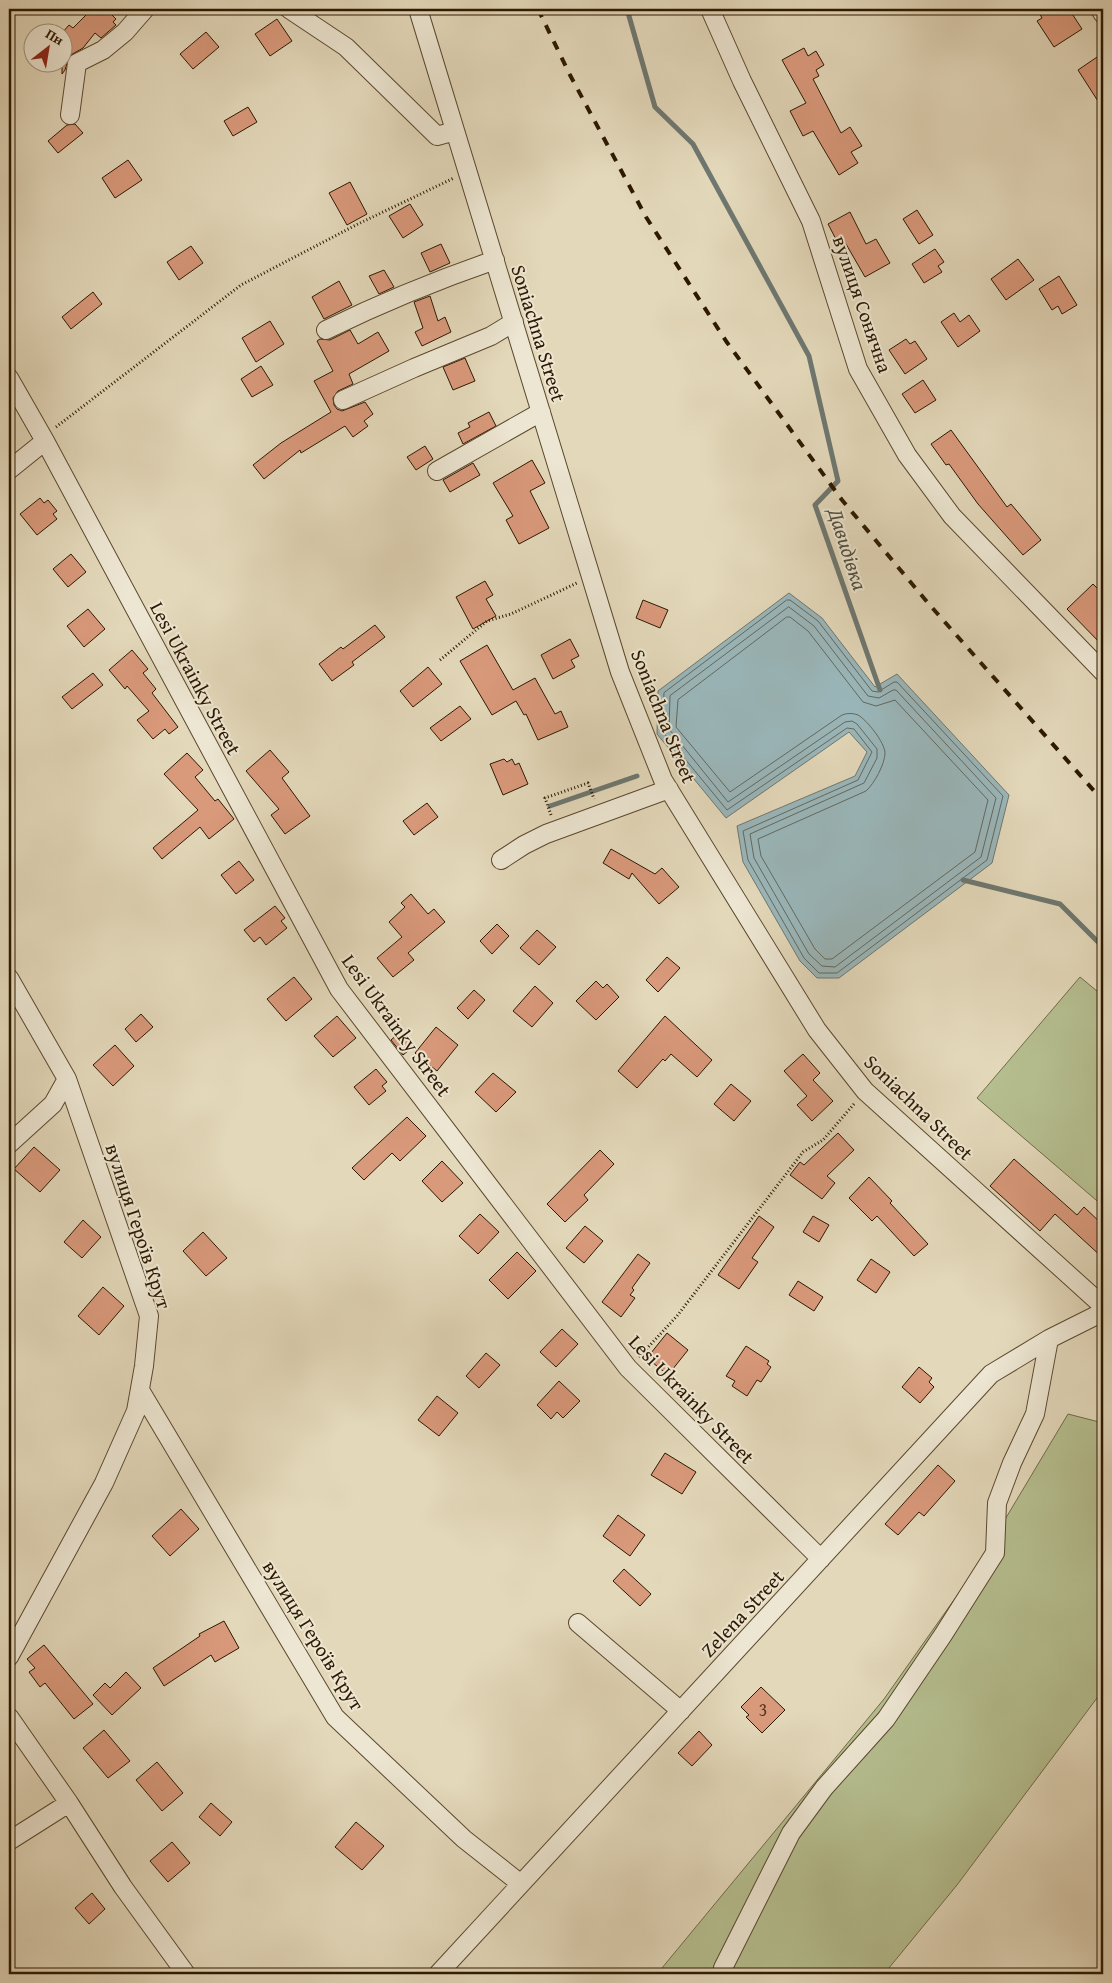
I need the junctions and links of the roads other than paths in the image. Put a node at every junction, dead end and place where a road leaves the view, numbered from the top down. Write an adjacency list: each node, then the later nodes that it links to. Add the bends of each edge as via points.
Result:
1 (145, 9): 7 (street, via 103,50 77,63)
2 (289, 9): 8 (street, via 346,47 436,136)
3 (418, 9): 8 (street, Soniachna Street)
4 (710, 9): 18 (street, вулиця Сонячна, via 811,221 858,368 907,455 952,516)
5 (1100, 9): 6 (street)
6 (1103, 14)
7 (70, 115)
8 (456, 130): 9 (street, Soniachna Street)
9 (495, 260): 10 (street, Soniachna Street); 11 (street, via 442,278)
10 (514, 322): 13 (street, via 491,336); 14 (street, Soniachna Street)
11 (326, 330)
12 (9, 378): 15 (street, Lesi Ukrainky Street)
13 (343, 400)
14 (541, 412): 17 (street); 19 (street, Soniachna Street, via 620,672)
15 (49, 434): 16 (street); 28 (street, Lesi Ukrainky Street, via 339,989 628,1368)
16 (9, 470)
17 (437, 471)
18 (1103, 672)
19 (669, 789): 20 (street, via 546,834); 24 (street, Soniachna Street, via 816,1030 865,1091)
20 (501, 860)
21 (9, 978): 22 (street, вулиця Героїв Крут)
22 (67, 1079): 23 (street, via 53,1104); 27 (street, вулиця Героїв Крут, via 149,1316)
23 (9, 1144)
24 (1103, 1306)
25 (1103, 1312): 26 (street, Zelena Street)
26 (1049, 1339): 28 (street, Zelena Street, via 991,1374); 36 (street, via 1034,1414 997,1503 995,1553 886,1719 824,1788 791,1833)
27 (140, 1390): 30 (street, вулиця Героїв Крут, via 136,1411 104,1483); 35 (street, вулиця Героїв Крут, via 335,1717 464,1839)
28 (822, 1559): 31 (street, Zelena Street)
29 (578, 1623): 31 (street)
30 (9, 1657)
31 (681, 1711): 35 (street, Zelena Street)
32 (9, 1717): 33 (street)
33 (69, 1803): 34 (street); 37 (street, via 123,1888)
34 (9, 1840)
35 (521, 1884): 38 (street, Zelena Street)
36 (723, 1968)
37 (186, 1974)
38 (438, 1974)

